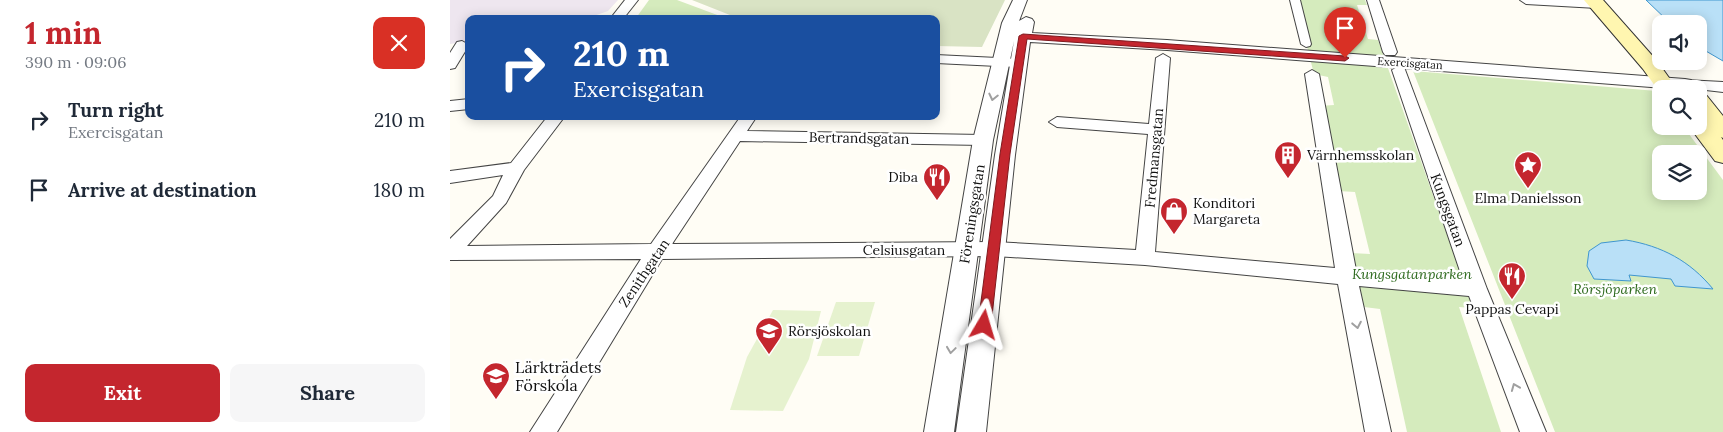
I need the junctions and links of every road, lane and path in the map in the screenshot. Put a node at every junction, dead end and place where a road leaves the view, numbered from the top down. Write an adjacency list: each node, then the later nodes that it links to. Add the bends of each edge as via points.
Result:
1 (632, 0): 8 (street)
2 (1020, 0): 9 (street, Föreningsgatan, via 1010,23)
3 (1036, 0): 9 (street, Föreningsgatan, via 1026,23)
4 (1295, 0): 10 (street)
5 (1373, 0): 13 (street)
6 (1526, 0): 7 (street)
7 (1600, 1): 12 (main road); 21 (main road, via 1650,65)
8 (619, 15)
9 (1015, 36): 16 (street, Föreningsgatan); 20 (street, Exercisgatan)
10 (1306, 44)
11 (460, 46): 17 (street)
12 (1652, 50)
13 (1390, 52)
14 (1163, 58): 30 (street, Fredmansgatan)
15 (940, 59): 16 (street)
16 (1009, 63): 34 (street, Föreningsgatan, one-way to 34); 38 (street, Föreningsgatan)
17 (450, 65)
18 (1399, 70): 44 (street, Kungsgatan)
19 (1312, 74): 43 (street)
20 (1658, 80)
21 (1672, 80)
22 (1707, 85): 23 (street, Exercisgatan)
23 (1723, 87)
24 (465, 104): 25 (street)
25 (450, 106)
26 (1707, 111): 31 (main road)
27 (554, 120): 36 (street)
28 (746, 120): 33 (street, Zenithgatan)
29 (1057, 122): 30 (street)
30 (1157, 130): 42 (street, Fredmansgatan)
31 (1723, 130)
32 (1707, 135): 35 (main road)
33 (735, 136): 34 (street, Bertrandsgatan); 40 (street, Zenithgatan)
34 (983, 140): 39 (street, Föreningsgatan)
35 (1723, 156)
36 (516, 168): 37 (street); 41 (street, via 500,199)
37 (450, 177)
38 (995, 249): 39 (street, Celsiusgatan); 42 (street, Celsiusgatan); 47 (street, Föreningsgatan)
39 (966, 250): 40 (street, Celsiusgatan); 46 (street, Föreningsgatan, one-way to 46)
40 (659, 251): 41 (street, Celsiusgatan); 45 (street, Zenithgatan, via 640,276)
41 (450, 252)
42 (1145, 258): 43 (street, Celsiusgatan)
43 (1347, 277): 44 (street, Celsiusgatan); 48 (street, one-way to 48)
44 (1477, 288): 49 (street, Kungsgatan, one-way to 44)
45 (543, 432)
46 (939, 432)
47 (971, 432)
48 (1378, 432)
49 (1533, 432)

